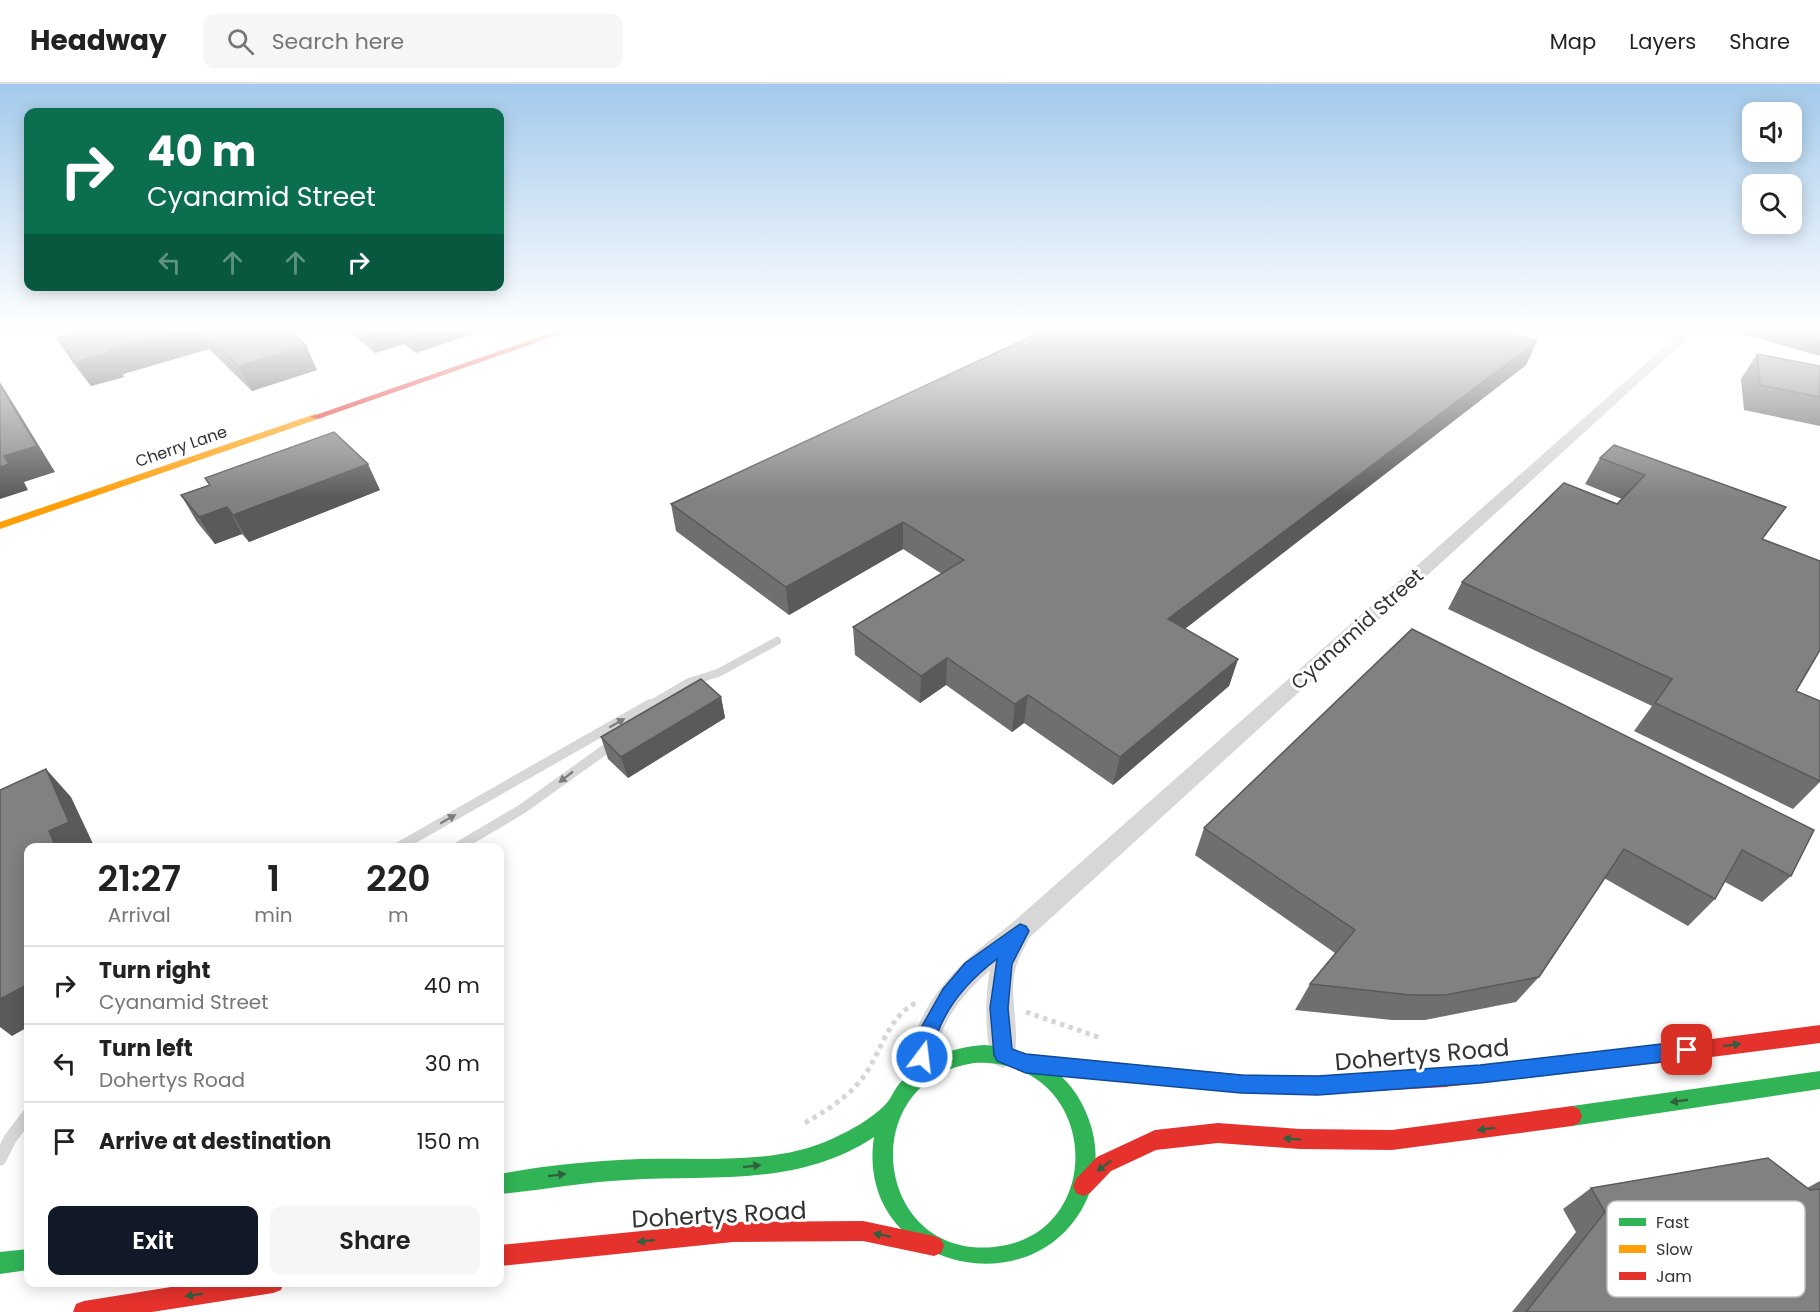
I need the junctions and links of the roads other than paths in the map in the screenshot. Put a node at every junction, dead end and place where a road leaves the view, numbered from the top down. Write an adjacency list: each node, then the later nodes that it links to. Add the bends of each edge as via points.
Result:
1 (411, 384): 3 (main road, Cherry Lane)
2 (1630, 384): 10 (street, Cyanamid Street)
3 (0, 526)
4 (777, 642): 5 (lane)
5 (718, 673): 6 (lane); 8 (lane, one-way to 5, via 689,682)
6 (702, 691)
7 (622, 738): 9 (lane, one-way to 9, via 522,809)
8 (406, 843)
9 (464, 843)
10 (1020, 931): 12 (street, Cyanamid Street, via 1004,964 999,1008); 13 (street, Cyanamid Street, via 971,969 949,994 931,1026)
11 (1820, 1034): 12 (main road, Dohertys Road, one-way to 11, via 1241,1084 1318,1085 1501,1072)
12 (1015, 1059): 13 (main road, via 973,1052 944,1058); 19 (main road, via 1049,1079 1080,1127 1085,1156)
13 (918, 1073): 15 (main road, via 901,1091)
14 (1820, 1080): 19 (main road, one-way to 19, via 1392,1140 1218,1133 1155,1140 1104,1164)
15 (889, 1114): 18 (main road, one-way to 15, via 591,1171 734,1168 812,1158 863,1135); 20 (main road, via 883,1153 895,1202 914,1228)
16 (24, 1120): 17 (lane)
17 (0, 1159)
18 (504, 1183)
19 (1083, 1186): 20 (main road, via 1071,1213 1053,1236 1028,1252 999,1260 969,1258)
20 (940, 1247): 21 (main road, Dohertys Road, one-way to 21, via 863,1231 733,1232)
21 (504, 1256)
22 (24, 1260): 23 (main road)
23 (0, 1263)
24 (242, 1287): 25 (main road, one-way to 25)
25 (84, 1312)

